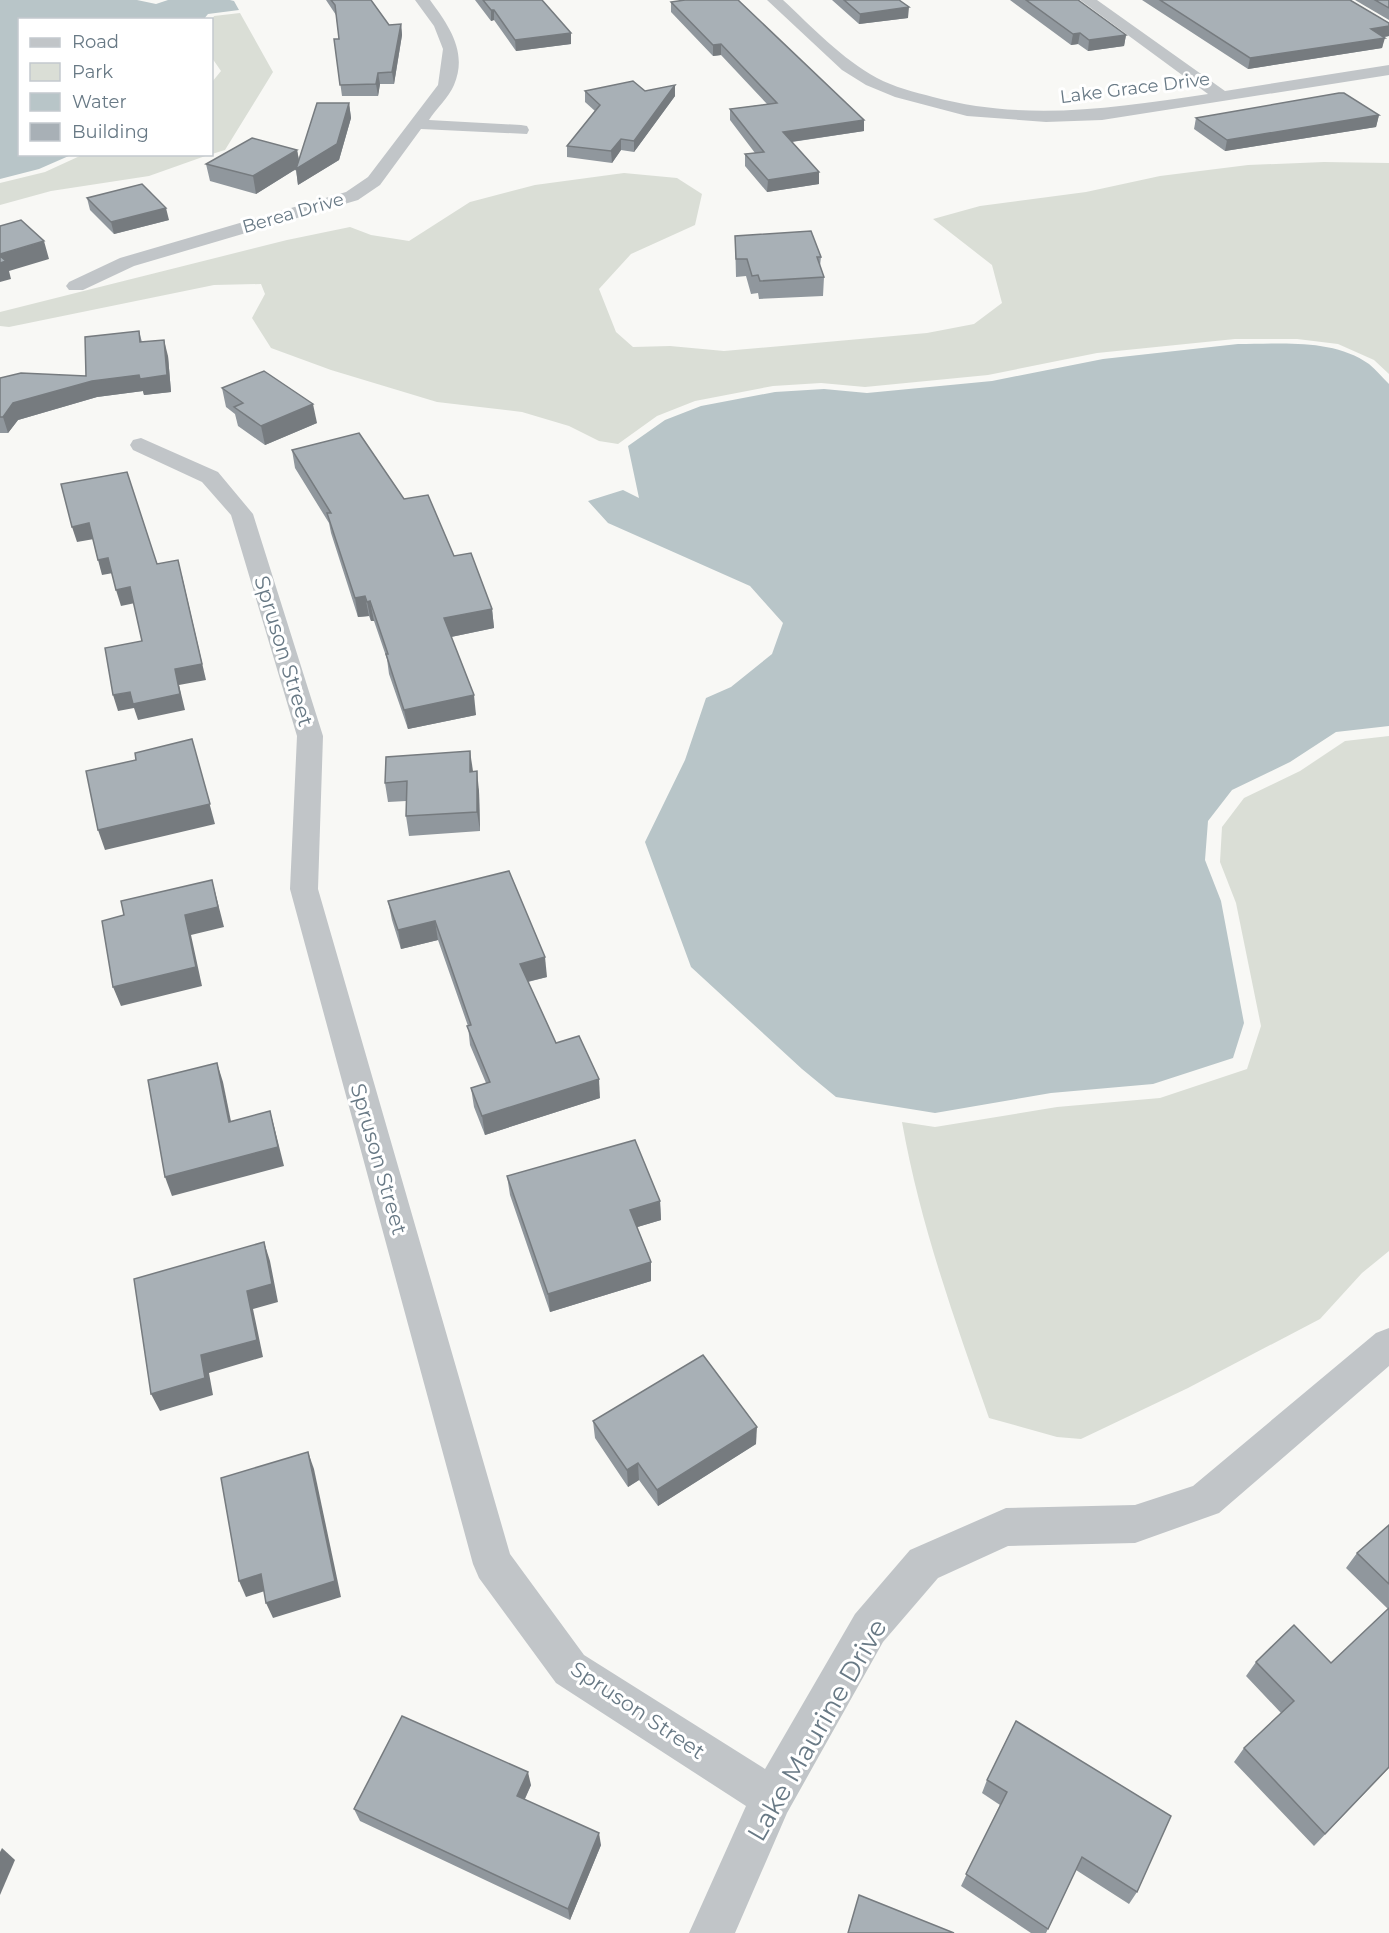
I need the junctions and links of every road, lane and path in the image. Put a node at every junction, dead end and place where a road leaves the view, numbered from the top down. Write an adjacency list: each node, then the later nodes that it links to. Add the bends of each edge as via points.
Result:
1 (422, 0): 6 (street, Berea Drive, via 441,26 451,49 446,85)
2 (774, 0): 5 (street, Lake Grace Drive, via 848,67 872,82 901,94 967,111 1046,117 1102,115)
3 (1087, 0): 5 (street)
4 (1389, 70): 5 (street, Lake Grace Drive)
5 (1223, 97)
6 (418, 124): 7 (street); 8 (street, Berea Drive, via 374,181 352,196 127,262)
7 (521, 130)
8 (76, 286)
9 (141, 445): 11 (street, Spruson Street, via 210,477 242,514 310,736 304,889 493,1564 570,1669)
10 (1389, 1344): 11 (street, Lake Maurine Drive, via 1205,1500 1135,1524 1006,1527 924,1564 869,1628)
11 (772, 1798): 12 (street, Lake Maurine Drive)
12 (712, 1933)

